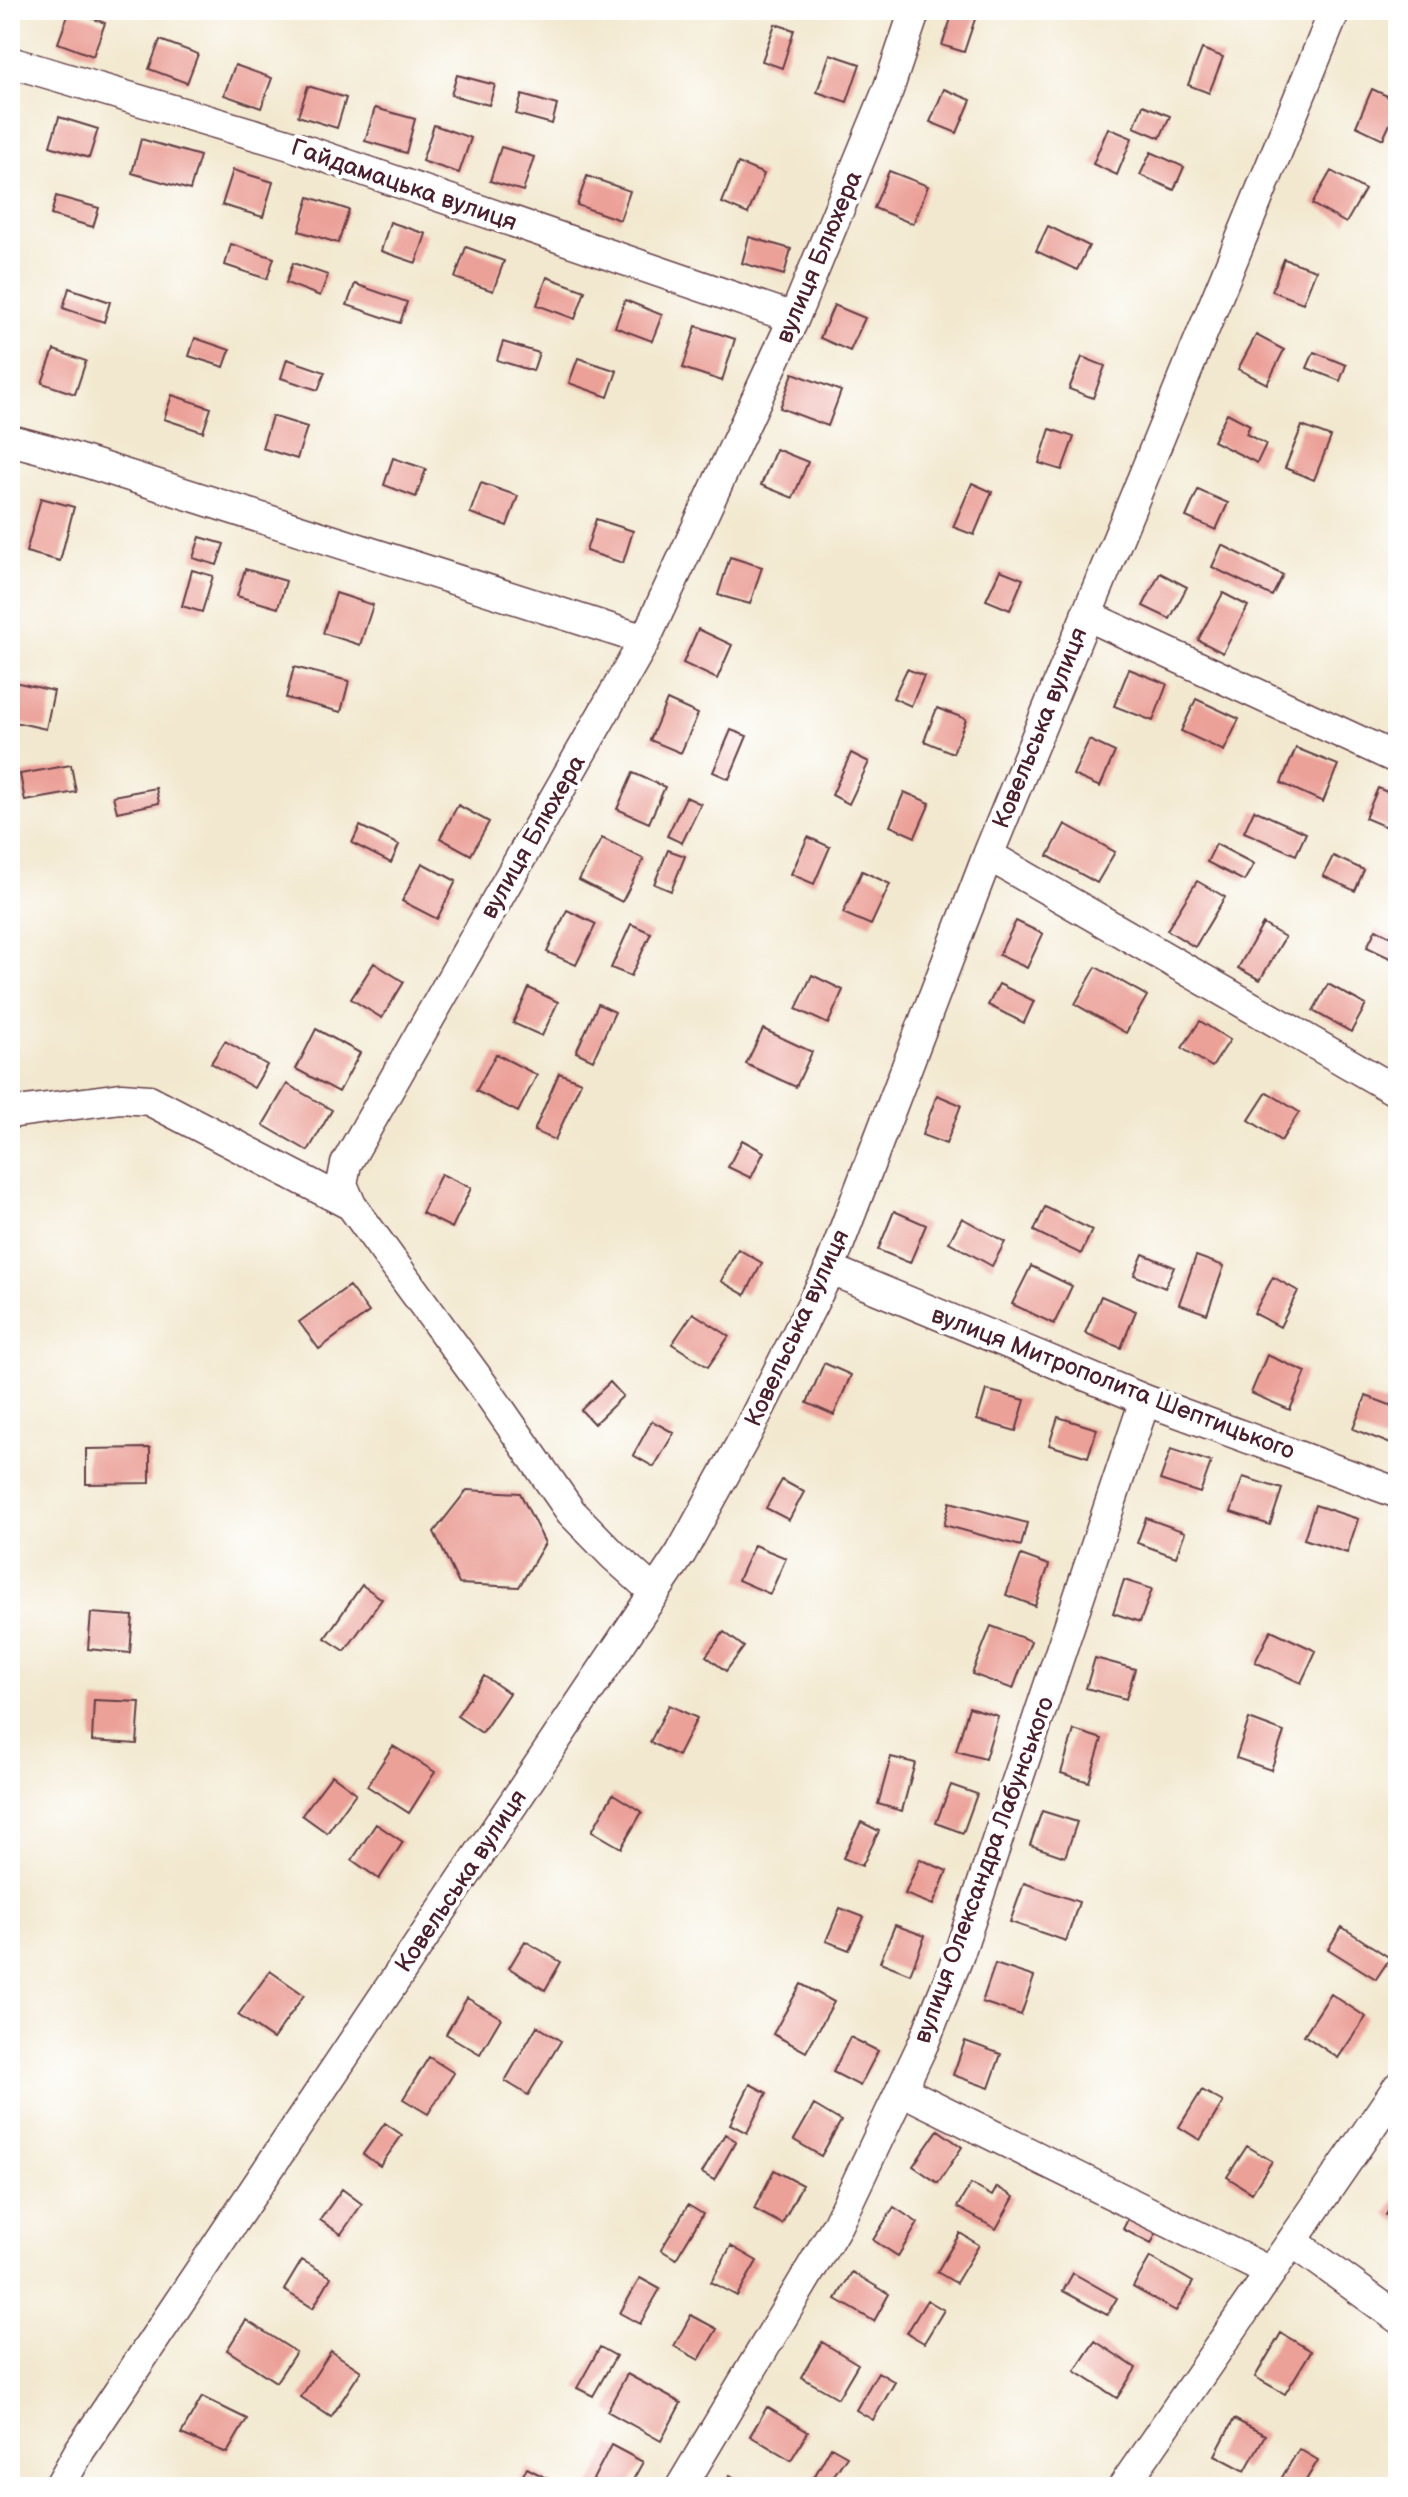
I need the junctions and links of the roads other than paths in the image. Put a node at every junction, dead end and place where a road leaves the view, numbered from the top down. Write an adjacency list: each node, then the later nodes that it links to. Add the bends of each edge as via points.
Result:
1 (915, 10): 4 (street, вулиця Блюхера, via 888,90)
2 (1335, 10): 6 (street, Ковельська вулиця)
3 (10, 62): 4 (street, Гайдамацька вулиця, via 287,144)
4 (794, 318): 7 (street, вулиця Блюхера)
5 (10, 440): 7 (street)
6 (1086, 615): 8 (street); 9 (street, Ковельська вулиця)
7 (645, 640): 12 (street, вулиця Блюхера, via 346,1164 342,1184)
8 (1398, 759)
9 (988, 855): 10 (street); 13 (street, Ковельська вулиця)
10 (1398, 1092)
11 (10, 1113): 12 (street, via 121,1098 149,1100)
12 (351, 1205): 16 (street, вулиця Блюхера, via 571,1512)
13 (829, 1269): 14 (street, вулиця Митрополита Шептицького); 16 (street, Ковельська вулиця, via 746,1435)
14 (1145, 1400): 15 (street, вулиця Митрополита Шептицького); 18 (street, вулиця Олександра Лабунського, via 958,1957)
15 (1398, 1493)
16 (654, 1592): 22 (street, Ковельська вулиця)
17 (1398, 2087): 19 (street)
18 (901, 2090): 20 (street); 23 (street, вулиця Олександра Лабунського, via 837,2225)
19 (1292, 2241): 20 (street); 21 (street)
20 (1270, 2272): 24 (street)
21 (1398, 2318)
22 (59, 2487)
23 (681, 2487)
24 (1123, 2487)

